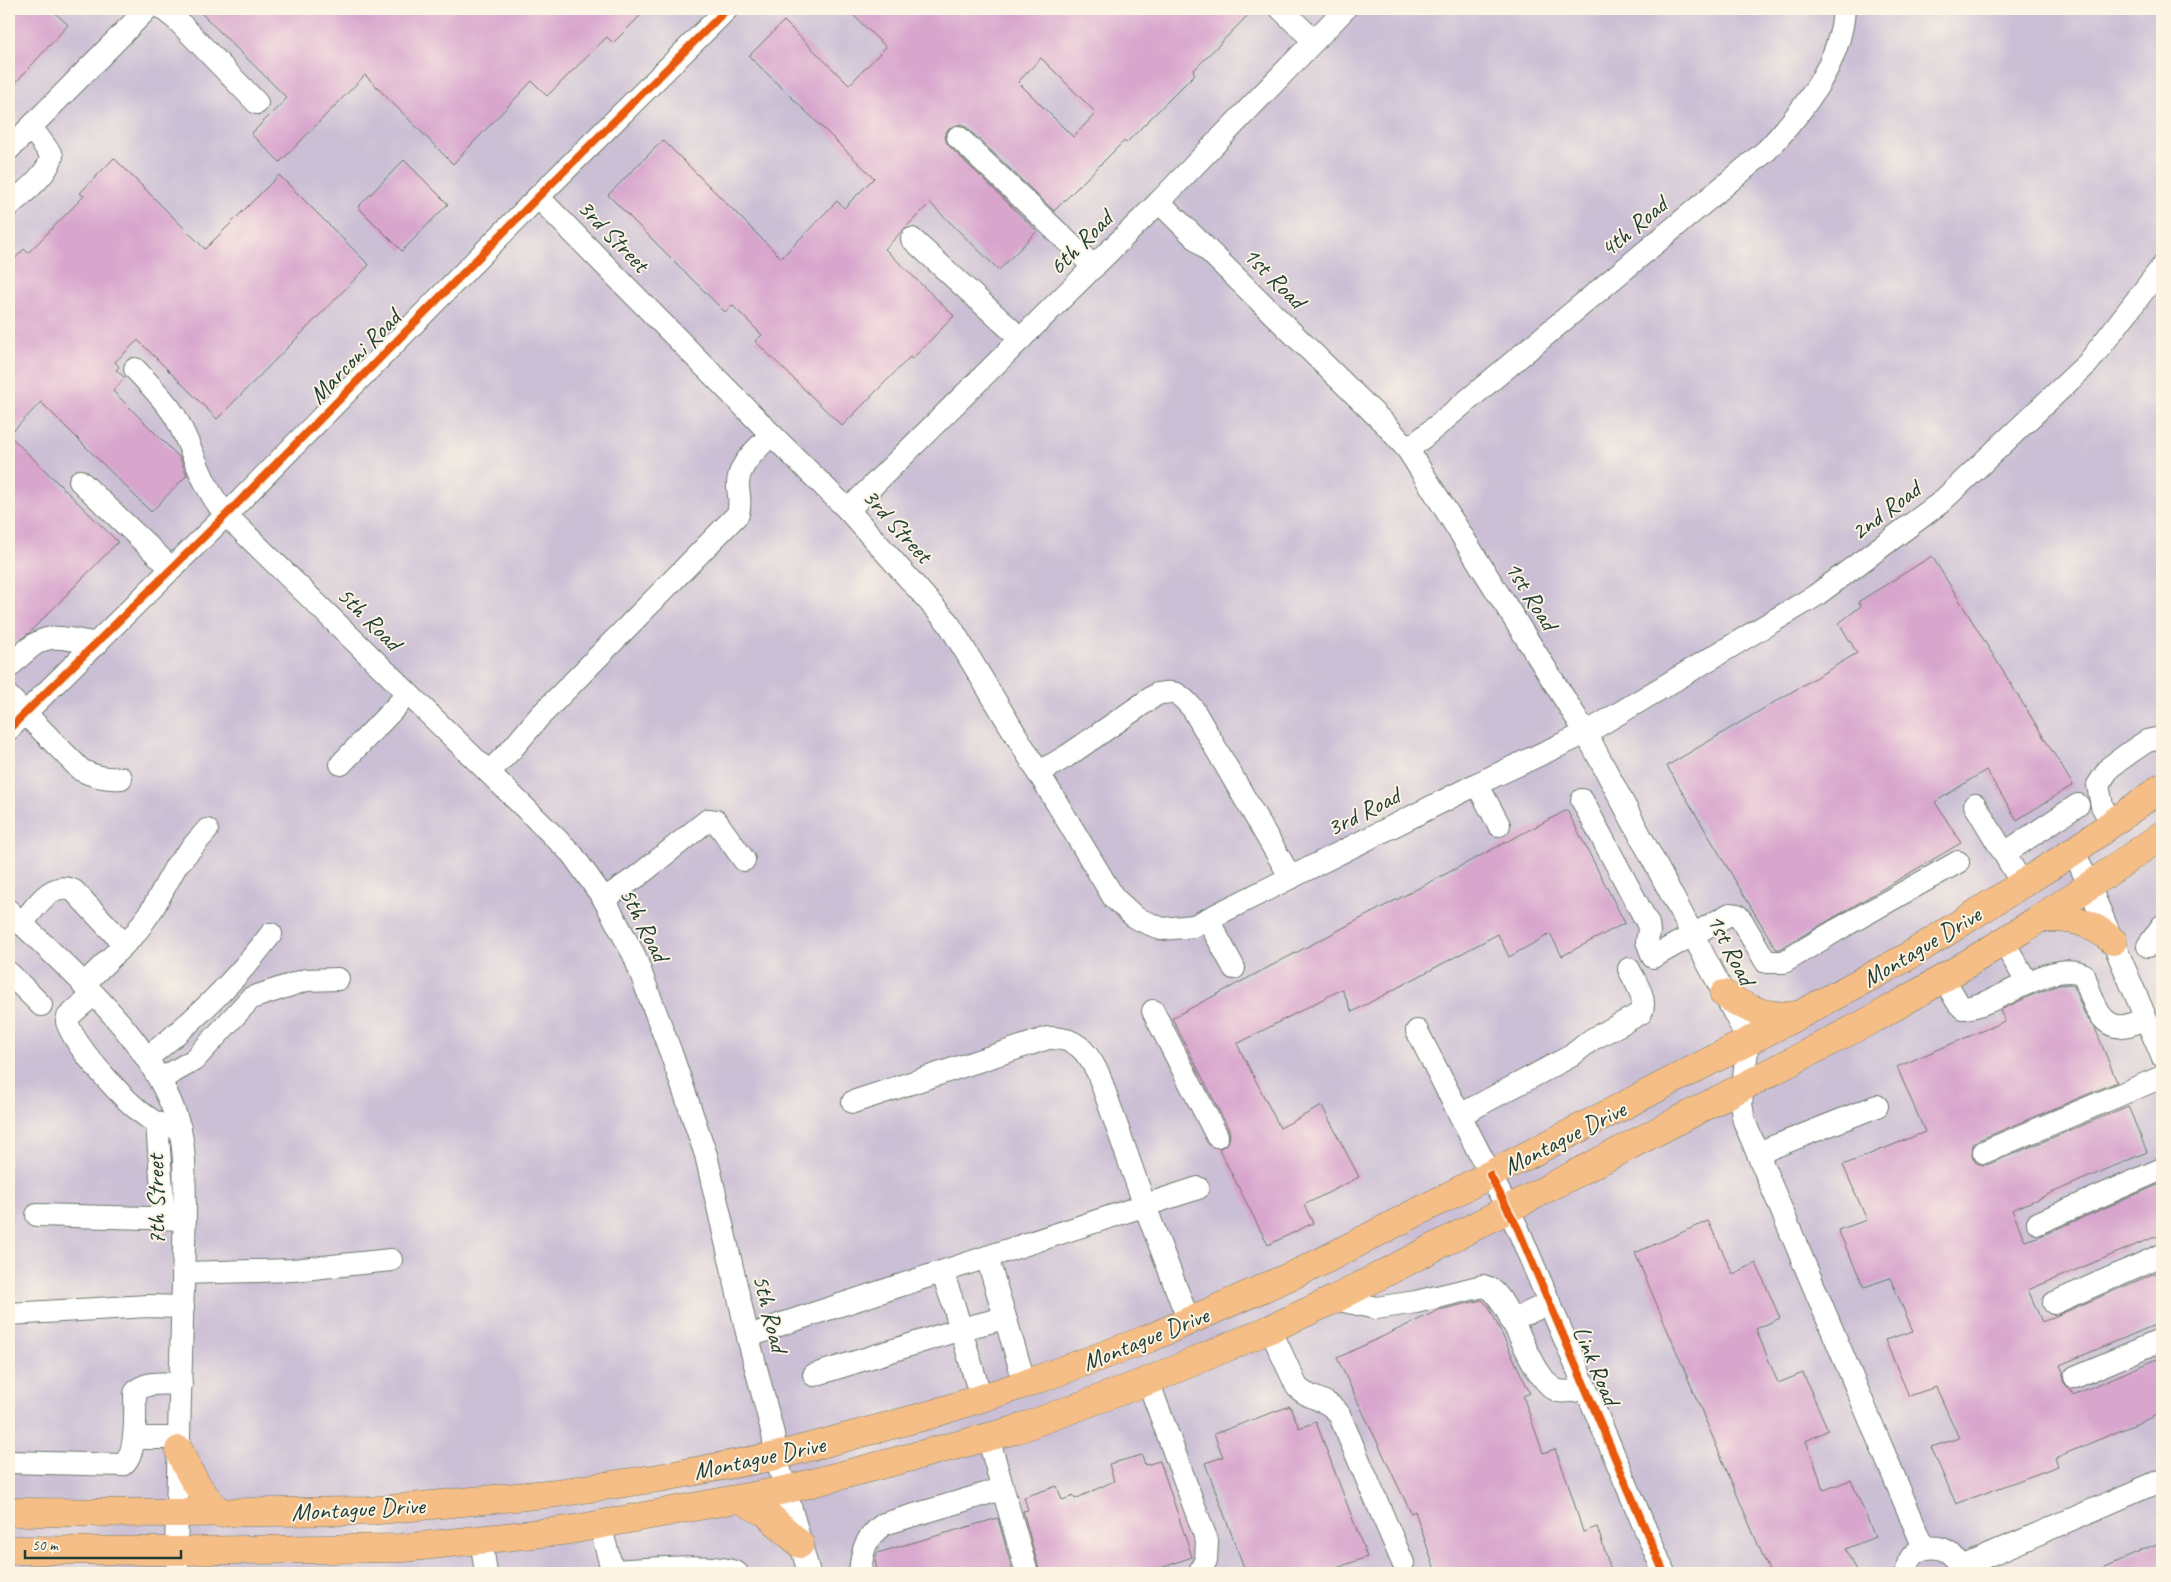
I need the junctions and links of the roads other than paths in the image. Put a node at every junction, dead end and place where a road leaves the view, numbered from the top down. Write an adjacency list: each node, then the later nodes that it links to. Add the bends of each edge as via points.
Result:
1 (147, 9): 9 (street)
2 (163, 9): 8 (street)
3 (727, 9): 12 (street, Marconi Road)
4 (1281, 9): 7 (street)
5 (1345, 9): 7 (street, 6th Road)
6 (1844, 9): 21 (street, 4th Road, via 1836,49 1817,86 1791,124 1766,150)
7 (1314, 41): 13 (street, 6th Road)
8 (257, 103)
9 (31, 127): 11 (street); 14 (street, via 52,156 44,172)
10 (958, 136): 17 (street)
11 (9, 149)
12 (538, 197): 20 (street, 3rd Street); 24 (street, Marconi Road)
13 (1159, 202): 17 (street, 6th Road); 21 (street, 1st Road)
14 (9, 206)
15 (912, 240): 18 (street)
16 (2162, 266): 32 (street, 2nd Road, via 2088,363 1940,503 1815,596)
17 (1094, 267): 18 (street, 6th Road)
18 (1021, 338): 23 (street, 6th Road)
19 (135, 368): 24 (street, 5th Road, via 174,415 205,484)
20 (771, 434): 23 (street, 3rd Street); 35 (street, via 741,469 738,514)
21 (1408, 450): 32 (street, 1st Road)
22 (80, 482): 25 (street)
23 (848, 510): 36 (street, 3rd Street, via 949,624)
24 (226, 515): 25 (street, Marconi Road); 28 (street, 5th Road)
25 (172, 569): 26 (street, Marconi Road)
26 (97, 644): 27 (street, via 50,637 31,645); 30 (street, Marconi Road)
27 (9, 667)
28 (408, 694): 34 (street); 35 (street, 5th Road)
29 (9, 697): 30 (street)
30 (25, 713): 31 (street, Marconi Road); 37 (street, via 81,770 106,779)
31 (9, 729)
32 (1586, 733): 38 (street, 3rd Road); 61 (street, 1st Road)
33 (2162, 741): 43 (street, via 2148,741 2132,751 2110,767 2098,785 2102,806)
34 (342, 764)
35 (489, 772): 54 (street, 5th Road, via 572,854)
36 (1038, 773): 51 (street, via 1157,694 1169,691 1182,696 1193,708); 59 (street, 3rd Street, via 1114,898 1136,918)
37 (121, 778)
38 (1477, 784): 44 (street); 51 (street, 3rd Road)
39 (2162, 787): 43 (main road, Montague Drive)
40 (1582, 800): 61 (street, via 1648,924 1647,941 1653,957)
41 (1975, 805): 48 (street)
42 (2078, 805): 48 (street)
43 (2112, 824): 47 (main road, Montague Drive)
44 (1499, 825)
45 (207, 830): 64 (street, via 176,866 153,908)
46 (2162, 835): 53 (main road, Montague Drive)
47 (2074, 851): 52 (main road, Montague Drive); 53 (street)
48 (2005, 853): 52 (street)
49 (744, 860): 54 (street, via 716,821 708,820)
50 (1958, 862): 61 (street, via 1778,964 1766,962 1738,915 1730,914)
51 (1291, 878): 57 (street, 3rd Road)
52 (2023, 885): 76 (main road, Montague Drive, via 1908,958)
53 (2090, 886): 56 (main road, Montague Drive); 62 (street)
54 (604, 899): 116 (street, 5th Road, via 634,955 706,1155)
55 (15, 917): 64 (street, via 53,889 68,888); 72 (street, 7th Street)
56 (2042, 918): 62 (main road, via 2081,921 2099,929); 63 (main road, Montague Drive)
57 (1208, 920): 59 (street, 3rd Road, via 1194,926); 66 (street)
58 (2162, 926): 65 (street)
59 (1162, 929)
60 (271, 934): 81 (street, via 232,980 176,1035)
61 (1694, 935): 73 (street, 1st Road)
62 (2113, 941): 77 (street)
63 (2004, 943): 70 (main road, Montague Drive); 71 (street)
64 (124, 944): 72 (street)
65 (2148, 946)
66 (1234, 968)
67 (1629, 969): 87 (street, via 1643,999 1641,1013 1599,1035 1571,1056)
68 (9, 973): 74 (street)
69 (338, 979): 83 (street, via 306,980 251,998 194,1060)
70 (1944, 979): 71 (street, via 1963,1008 1980,1006); 84 (main road, Montague Drive)
71 (2027, 982): 77 (street, via 2070,970 2078,971 2084,975 2102,1019 2112,1026 2125,1026)
72 (88, 990): 81 (street, 7th Street); 88 (street, via 68,1017 67,1022 77,1044 126,1100)
73 (1724, 994): 76 (main road, via 1760,1014); 79 (street, 1st Road)
74 (41, 1005)
75 (1153, 1011): 90 (street)
76 (1799, 1015): 79 (main road, Montague Drive)
77 (2146, 1018): 80 (street)
78 (1417, 1031): 87 (street, Link Road)
79 (1748, 1041): 84 (street); 94 (main road, Montague Drive)
80 (2162, 1056)
81 (147, 1058): 83 (street, 7th Street)
82 (2162, 1077): 91 (street)
83 (161, 1079): 89 (street, 7th Street)
84 (1742, 1087): 92 (street, via 1740,1104 1744,1121); 97 (main road, Montague Drive)
85 (853, 1102): 96 (street, via 1048,1038 1061,1038 1088,1054 1098,1073)
86 (1877, 1106): 92 (street)
87 (1460, 1115): 94 (street, Link Road)
88 (158, 1123): 89 (street); 99 (street)
89 (180, 1128): 99 (street, 7th Street, via 183,1151)
90 (1216, 1136)
91 (1984, 1152)
92 (1758, 1154): 140 (street)
93 (2162, 1169): 100 (street)
94 (1490, 1174): 97 (street, Link Road); 113 (main road, Montague Drive, via 1311,1267)
95 (1198, 1188): 96 (street)
96 (1145, 1206): 102 (street); 113 (street)
97 (1509, 1208): 106 (main road, Montague Drive); 107 (street, Link Road)
98 (38, 1215): 99 (street)
99 (174, 1218): 104 (street, 7th Street)
100 (2038, 1223)
101 (2162, 1255): 108 (street)
102 (987, 1257): 105 (street); 111 (street)
103 (390, 1260): 104 (street, via 294,1270)
104 (184, 1272): 109 (street, 7th Street)
105 (942, 1272): 114 (street); 116 (street)
106 (1335, 1299): 112 (street, via 1376,1308 1483,1286 1499,1298); 115 (main road, Montague Drive)
107 (1550, 1303): 112 (street); 123 (street, Link Road)
108 (2054, 1303)
109 (183, 1307): 110 (street); 121 (street, 7th Street)
110 (9, 1314)
111 (1005, 1318): 114 (street); 122 (street)
112 (1511, 1321): 123 (street, via 1552,1389 1560,1392)
113 (1189, 1322): 122 (main road, Montague Drive)
114 (961, 1329): 118 (street); 124 (street)
115 (1270, 1330): 120 (main road, Montague Drive); 143 (street, via 1297,1388 1327,1402 1339,1414)
116 (748, 1337): 128 (street, 5th Road)
117 (2162, 1340): 119 (street)
118 (814, 1375)
119 (2075, 1378)
120 (1148, 1381): 125 (main road, Montague Drive); 151 (street, via 1207,1541 1206,1560)
121 (181, 1384): 126 (street, via 150,1384 138,1389 135,1393); 127 (street, 7th Street)
122 (1025, 1384): 124 (main road, Montague Drive)
123 (1586, 1389): 152 (street, Link Road)
124 (980, 1398): 128 (main road, Montague Drive)
125 (988, 1437): 131 (street); 132 (main road, Montague Drive)
126 (134, 1438): 127 (street); 129 (street, via 130,1458 122,1465)
127 (179, 1444): 135 (main road, via 189,1474); 136 (street, 7th Street)
128 (776, 1456): 132 (street, 5th Road); 135 (main road, Montague Drive, via 556,1493 370,1511)
129 (9, 1462)
130 (2162, 1480): 144 (street)
131 (1002, 1489): 149 (street, via 884,1524 870,1535 865,1544); 150 (street)
132 (785, 1490): 133 (main road, Montague Drive); 139 (street, 5th Road)
133 (740, 1499): 137 (main road, Montague Drive); 139 (main road, via 766,1513)
134 (9, 1512): 136 (main road, Montague Drive)
135 (220, 1512): 136 (main road, Montague Drive)
136 (178, 1513): 142 (street, 7th Street)
137 (600, 1525): 138 (main road, Montague Drive); 145 (street)
138 (481, 1539): 142 (main road, Montague Drive, via 403,1548); 146 (street)
139 (800, 1544): 148 (street, 5th Road)
140 (1924, 1548): 144 (street, via 1942,1548 1950,1552); 153 (street, via 1910,1560)
141 (9, 1550): 142 (main road, Montague Drive)
142 (177, 1562)
143 (1403, 1563)
144 (1959, 1570)
145 (612, 1572): 147 (street, via 705,1568)
146 (486, 1573)
147 (737, 1573)
148 (809, 1573)
149 (860, 1573)
150 (1026, 1573)
151 (1198, 1573)
152 (1664, 1573)
153 (1907, 1573)

